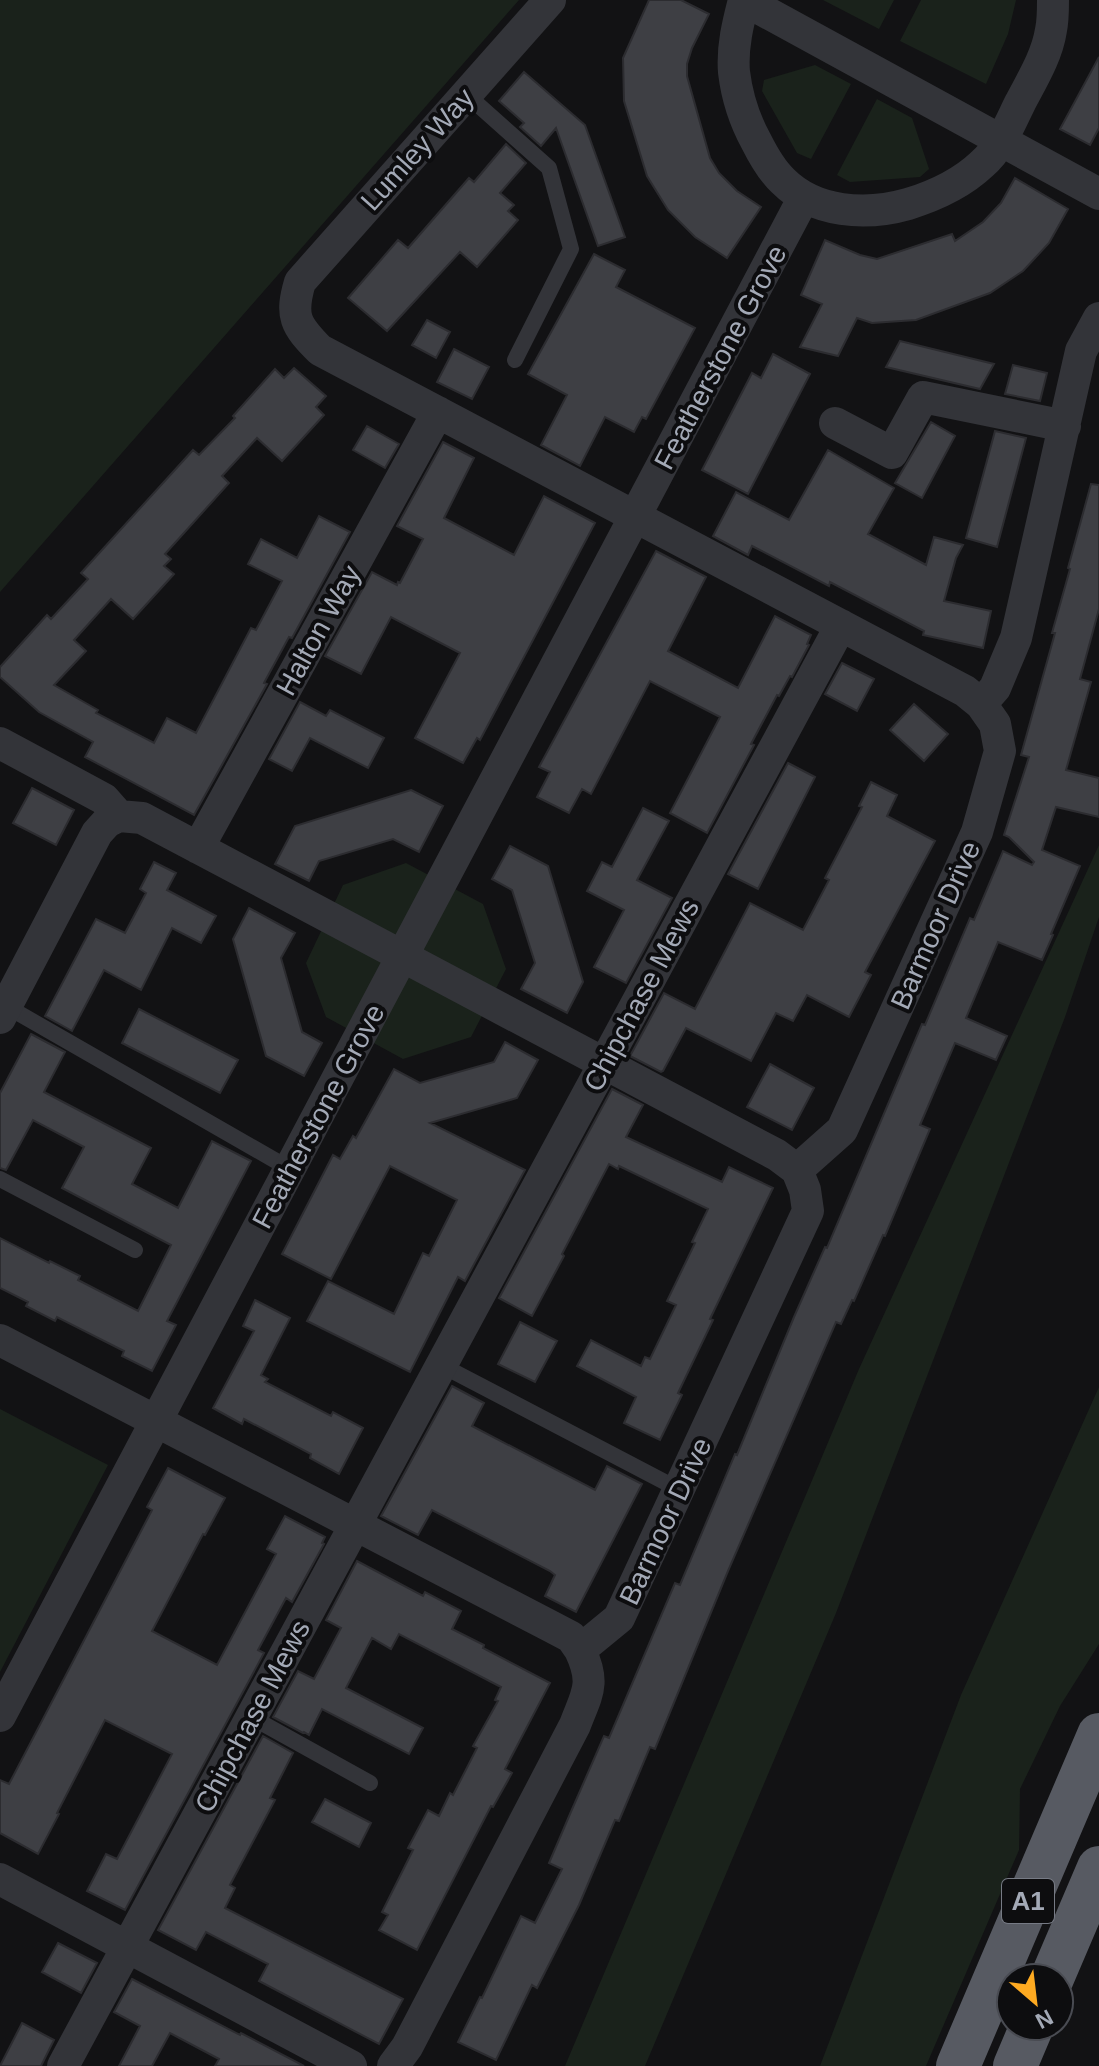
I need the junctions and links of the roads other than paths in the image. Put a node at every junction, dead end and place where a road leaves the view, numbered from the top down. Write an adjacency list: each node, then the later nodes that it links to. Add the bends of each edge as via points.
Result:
1 (550, 0): 4 (street, Lumley Way)
2 (744, 0): 5 (street); 7 (street, via 734,69 745,120 771,167)
3 (1053, 0): 5 (street, via 1051,31 1039,66)
4 (466, 94): 9 (lane, via 549,168 571,249); 10 (street, Lumley Way, via 300,282 293,304 304,334 320,350)
5 (1001, 140): 6 (street); 7 (street, via 984,163 945,190 894,208 837,209)
6 (1099, 194)
7 (804, 197): 13 (street, Featherstone Grove)
8 (1099, 318): 12 (street, via 1081,351)
9 (515, 360)
10 (438, 412): 13 (street); 18 (street, Halton Way)
11 (835, 423): 12 (street, via 892,453 923,397)
12 (1065, 426): 15 (street, via 1016,638 995,688)
13 (636, 517): 14 (street); 19 (street, Featherstone Grove)
14 (841, 625): 15 (street); 21 (street, Chipchase Mews)
15 (981, 704): 23 (street, Barmoor Drive, via 995,724 1000,751 977,832 842,1130)
16 (0, 743): 17 (street, via 104,799)
17 (119, 816): 18 (street, via 142,818); 20 (street, via 97,833)
18 (198, 848): 19 (street)
19 (403, 956): 21 (street); 22 (street, Featherstone Grove)
20 (3, 1012): 22 (lane)
21 (604, 1063): 23 (street); 27 (street, Chipchase Mews)
22 (290, 1169): 28 (street, Featherstone Grove)
23 (797, 1170): 29 (street, Barmoor Drive, via 808,1211)
24 (0, 1179): 25 (lane)
25 (135, 1250)
26 (0, 1340): 28 (street)
27 (441, 1365): 29 (lane); 30 (street, Chipchase Mews)
28 (157, 1421): 30 (street); 32 (street, Featherstone Grove)
29 (680, 1490): 31 (street, Barmoor Drive, via 619,1618)
30 (356, 1525): 31 (street, via 571,1637); 33 (street, Chipchase Mews)
31 (580, 1650): 43 (street, via 590,1687 575,1725)
32 (0, 1716)
33 (251, 1717): 35 (lane); 38 (street, Chipchase Mews)
34 (1099, 1735): 44 (highway, A1)
35 (370, 1783)
36 (1099, 1868): 39 (highway, A1)
37 (0, 1879): 38 (street)
38 (128, 1946): 41 (street, Chipchase Mews); 42 (street)
39 (1059, 1962)
40 (1025, 2042): 45 (highway)
41 (63, 2066)
42 (351, 2066)
43 (393, 2066)
44 (958, 2066)
45 (1015, 2066)

